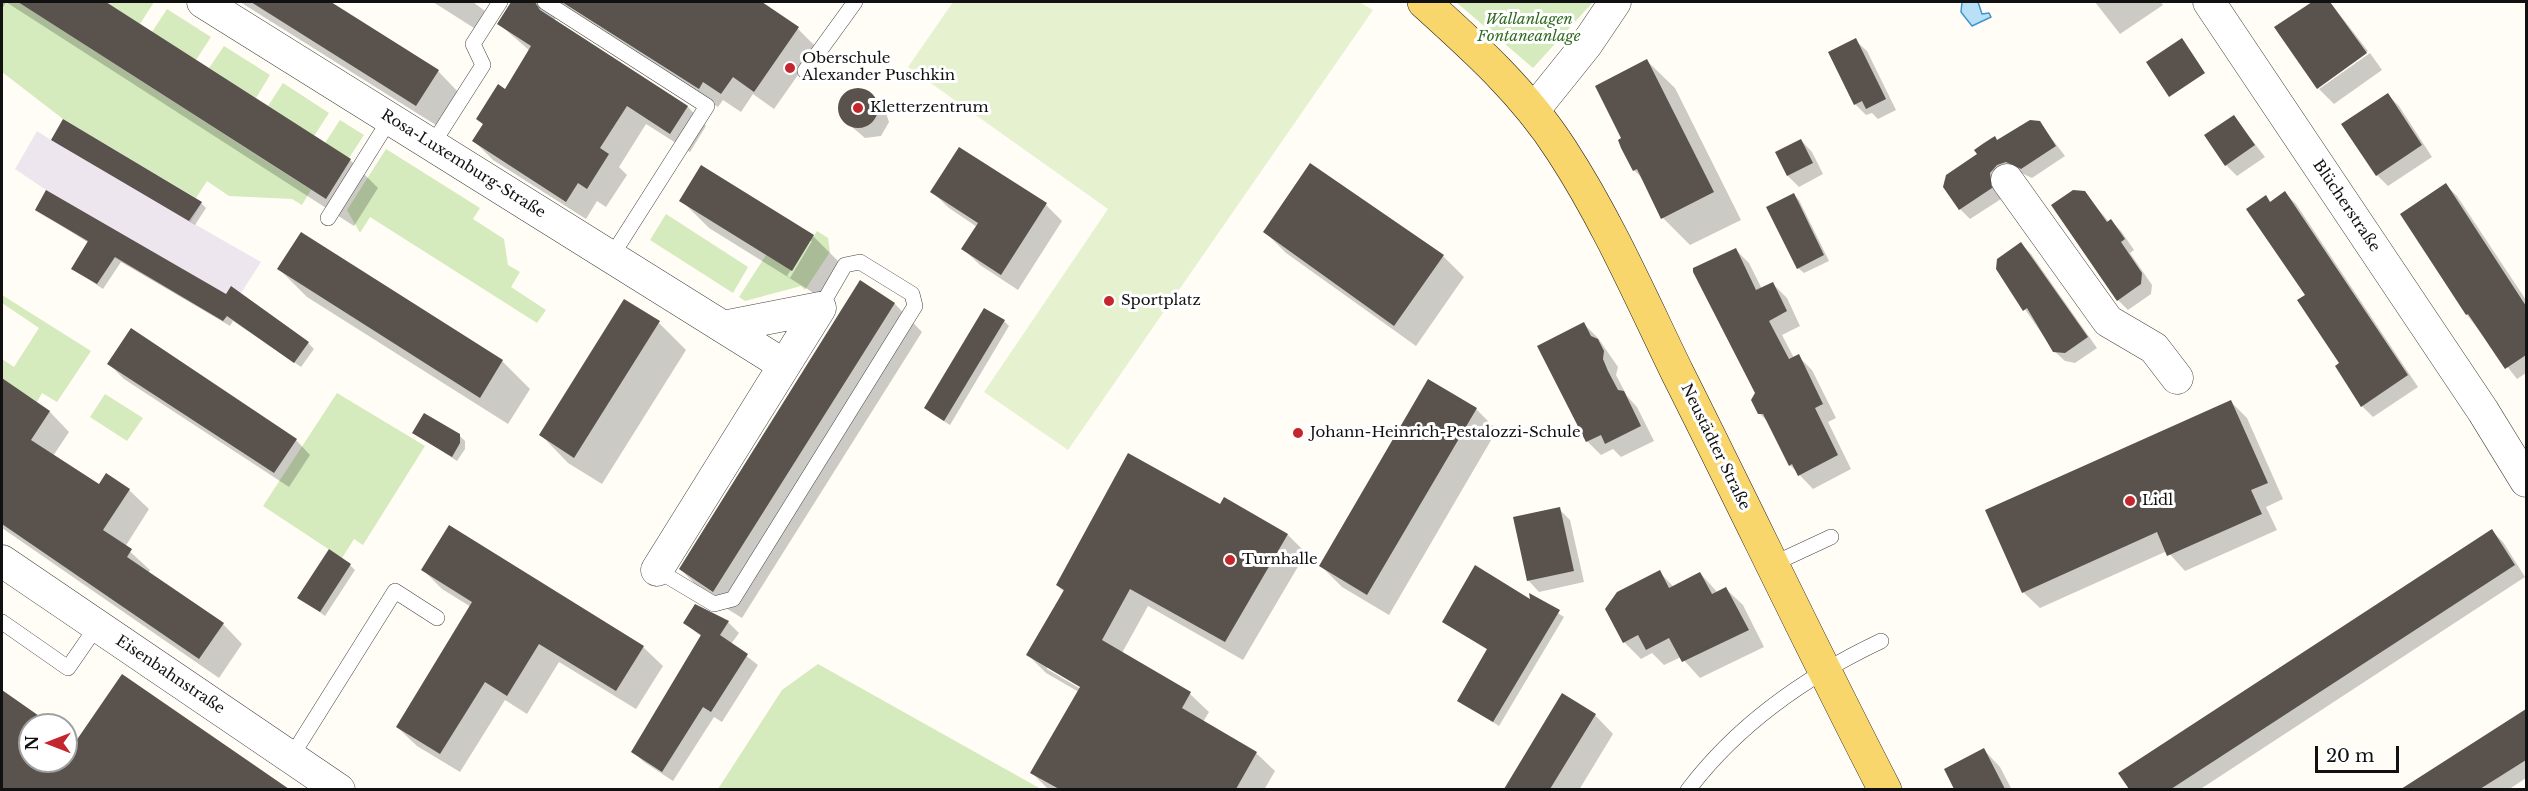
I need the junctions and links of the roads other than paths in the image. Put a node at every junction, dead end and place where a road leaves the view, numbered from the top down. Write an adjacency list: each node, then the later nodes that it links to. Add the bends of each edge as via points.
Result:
1 (203, 2): 10 (street, Rosa-Luxemburg-Straße)
2 (500, 2): 11 (lane, via 473,44 483,65)
3 (545, 2): 14 (lane, via 707,106)
4 (855, 2): 8 (lane)
5 (1424, 2): 9 (main road, Neustädter Straße, via 1485,57)
6 (1615, 2): 9 (street)
7 (2210, 2): 19 (street, Blücherstraße)
8 (805, 71)
9 (1533, 111): 22 (main road, Neustädter Straße, via 1562,151 1622,260)
10 (390, 119): 11 (street, Rosa-Luxemburg-Straße); 13 (lane)
11 (432, 145): 14 (street, Rosa-Luxemburg-Straße)
12 (2007, 180): 18 (street, via 2108,321 2154,348)
13 (328, 218)
14 (611, 257): 16 (street, Rosa-Luxemburg-Straße)
15 (820, 308): 16 (street); 17 (street); 23 (lane, via 845,265 861,262 912,294 915,306 733,599 714,604)
16 (723, 327): 17 (street, Rosa-Luxemburg-Straße)
17 (784, 365): 23 (street)
18 (2177, 378)
19 (2526, 481)
20 (1831, 537): 22 (lane)
21 (2, 561): 26 (street, Eisenbahnstraße)
22 (1773, 564): 28 (main road, Neustädter Straße)
23 (657, 570)
24 (437, 618): 29 (lane, via 395,591)
25 (2, 622): 26 (lane, via 68,668)
26 (97, 626): 29 (street, Eisenbahnstraße)
27 (1881, 641): 28 (lane)
28 (1823, 670): 31 (lane, via 1732,740); 32 (main road, Neustädter Straße)
29 (291, 757): 30 (street, Eisenbahnstraße)
30 (339, 789)
31 (1688, 789)
32 (1885, 789)

